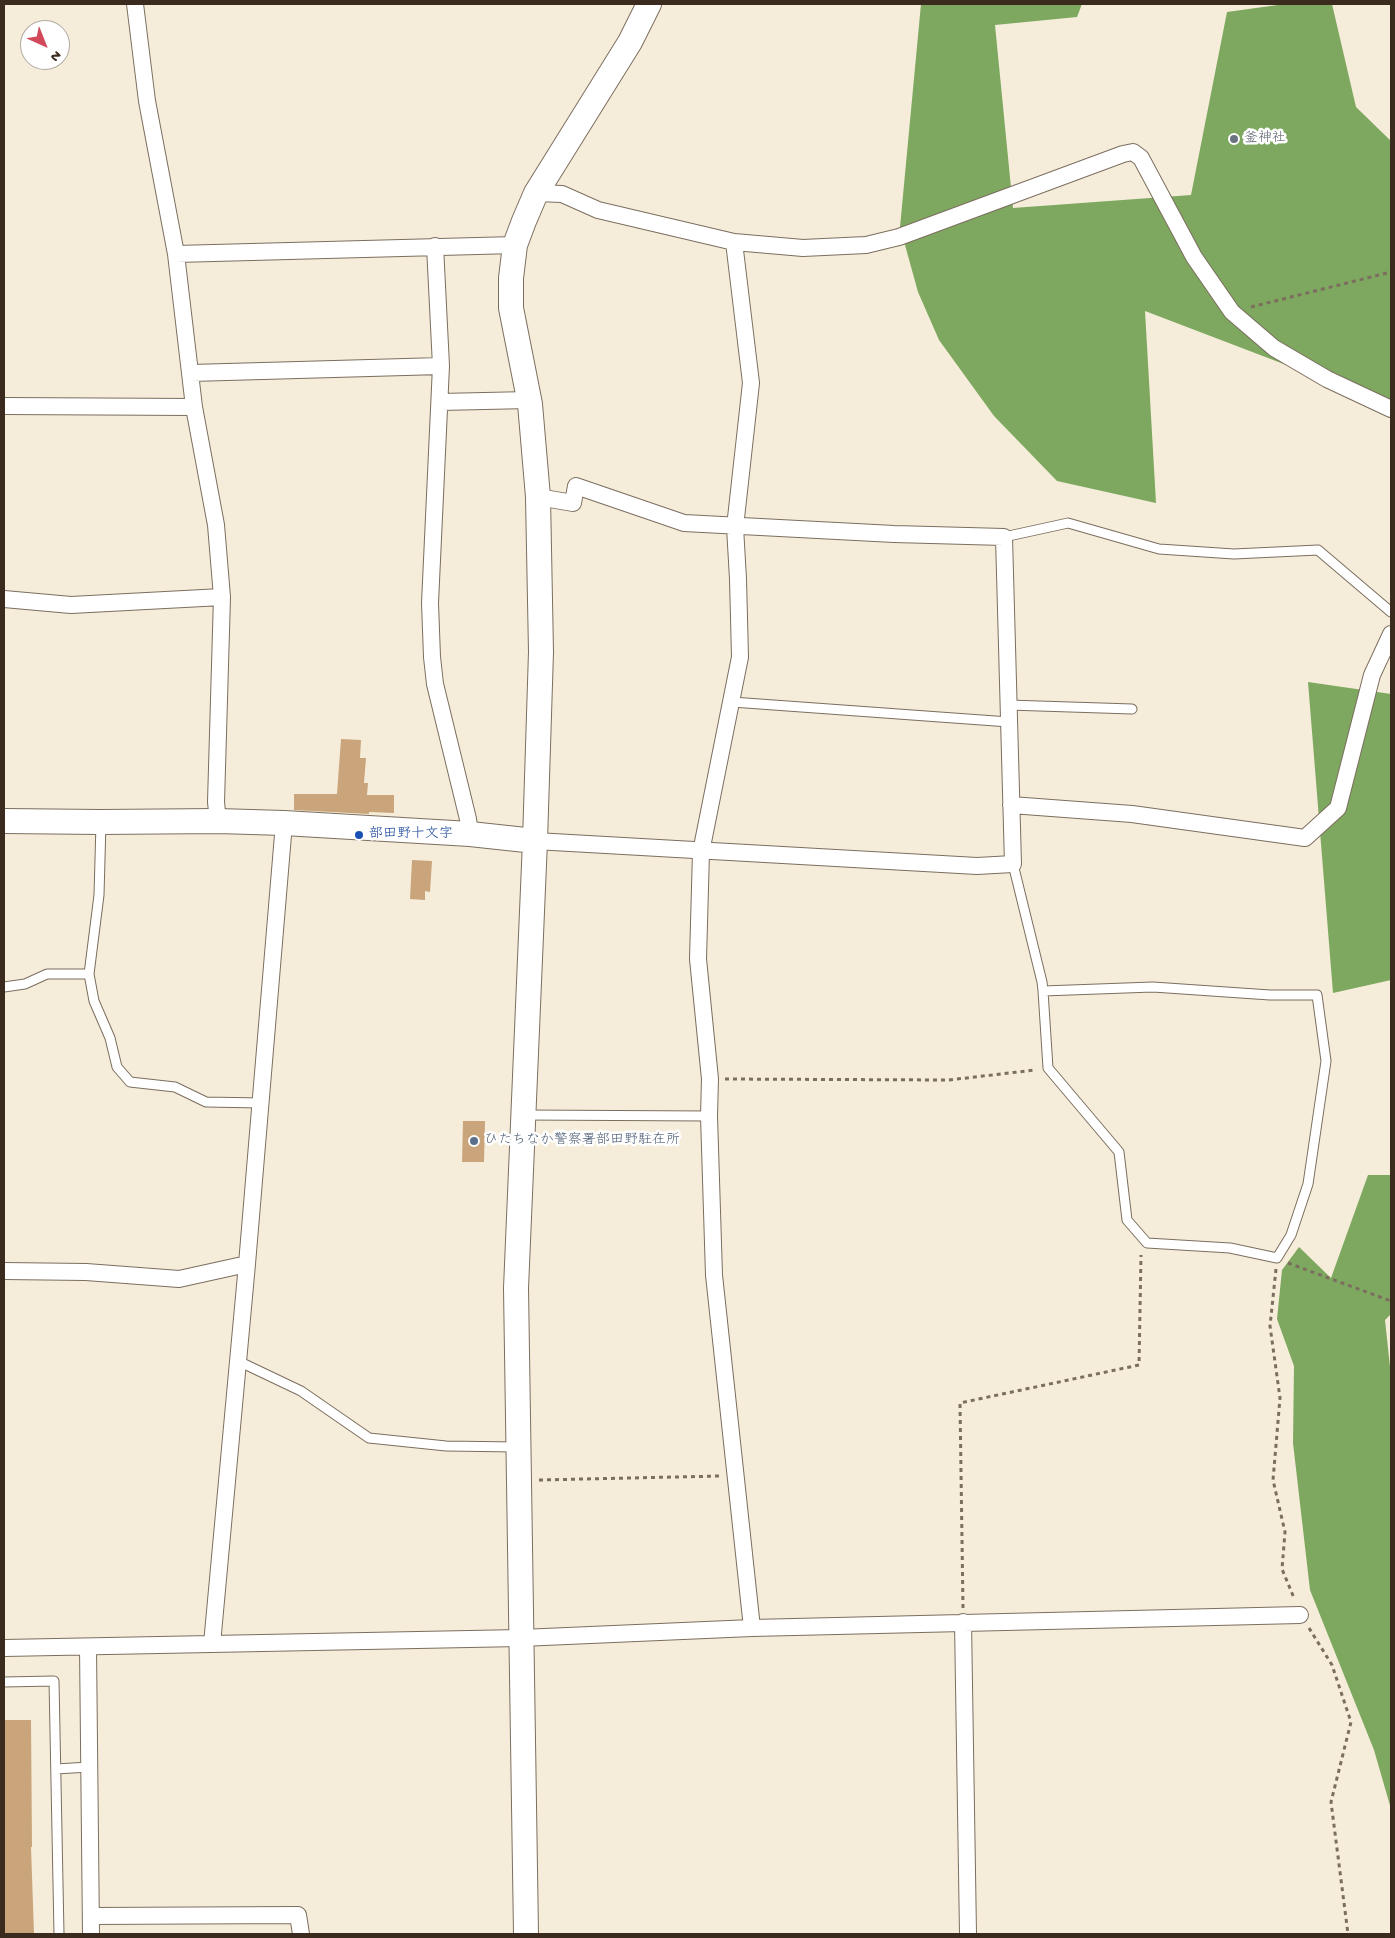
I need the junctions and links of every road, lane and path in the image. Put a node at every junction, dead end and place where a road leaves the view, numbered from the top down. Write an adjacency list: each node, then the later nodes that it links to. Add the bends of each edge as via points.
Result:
1 (135, 4): 7 (street, via 147,101)
2 (649, 4): 3 (street, via 630,42)
3 (536, 194): 4 (street, via 562,194 598,210); 5 (street)
4 (734, 242): 9 (street, via 803,248 866,245 899,237 1133,152 1141,158 1194,257); 18 (street, via 751,383)
5 (515, 245): 6 (street); 12 (street, via 511,308)
6 (435, 246): 7 (street); 10 (street)
7 (176, 254): 11 (street)
8 (1391, 272): 9 (path)
9 (1232, 312): 16 (street, via 1274,348 1327,379)
10 (441, 366): 11 (street); 13 (street)
11 (190, 374): 15 (street)
12 (529, 400): 13 (street); 17 (street)
13 (440, 402): 33 (street, via 430,603 432,657 435,684)
14 (4, 406): 15 (street)
15 (194, 407): 20 (street, via 216,525)
16 (1391, 409)
17 (538, 498): 18 (street, via 573,503 576,486 684,523); 34 (street, via 541,652)
18 (735, 527): 19 (street); 24 (street, via 740,657)
19 (1004, 536): 22 (lane, via 1068,523 1159,549 1234,554 1318,550); 25 (street)
20 (222, 597): 21 (street, via 71,605); 30 (street)
21 (4, 599)
22 (1391, 612)
23 (1391, 634): 28 (street, via 1372,675 1338,808 1305,838 1132,814)
24 (732, 702): 27 (lane); 35 (street)
25 (1008, 705): 26 (lane); 27 (street)
26 (1132, 709)
27 (1009, 722): 28 (street)
28 (1011, 805): 36 (street)
29 (4, 821): 31 (street)
30 (218, 821): 31 (street); 32 (street)
31 (101, 822): 37 (lane, via 99,895)
32 (284, 823): 33 (street); 42 (street)
33 (470, 834): 34 (street)
34 (535, 841): 35 (street); 43 (street)
35 (701, 852): 36 (street, via 977,866); 41 (street, via 698,958)
36 (1014, 864): 39 (lane)
37 (89, 974): 38 (lane, via 47,974 25,984); 42 (lane, via 94,1001 110,1038 117,1067 130,1082 175,1087 206,1102)
38 (4, 987)
39 (1043, 991): 40 (lane); 46 (lane, via 1153,987 1317,995 1326,1060 1309,1174 1291,1235)
40 (1048, 1068): 41 (path, via 949,1080); 45 (lane, via 1119,1152 1127,1220)
41 (710, 1080): 44 (street)
42 (261, 1103): 47 (street)
43 (523, 1115): 44 (lane); 51 (street, via 516,1288)
44 (709, 1116): 52 (street, via 714,1275)
45 (1142, 1236): 46 (lane, via 1147,1243 1230,1248); 55 (path, via 1138,1365 960,1403)
46 (1277, 1258): 49 (path); 54 (path, via 1270,1326 1280,1398 1274,1480 1285,1532 1282,1570)
47 (247, 1264): 48 (street, via 179,1279 86,1272); 50 (street)
48 (4, 1271)
49 (1391, 1301)
50 (238, 1361): 51 (lane, via 301,1391 369,1438 446,1446); 58 (street)
51 (518, 1447): 53 (street)
52 (736, 1476): 53 (path); 56 (street)
53 (518, 1481): 57 (street)
54 (1300, 1615): 55 (street); 70 (path, via 1332,1665 1351,1722 1331,1802)
55 (963, 1622): 56 (street); 69 (street)
56 (752, 1628): 57 (street)
57 (521, 1638): 58 (street); 68 (street)
58 (212, 1644): 59 (street)
59 (88, 1647): 60 (street); 62 (street)
60 (4, 1648)
61 (4, 1682): 63 (lane, via 54,1681)
62 (89, 1767): 63 (lane); 64 (street)
63 (56, 1769): 65 (lane)
64 (91, 1916): 66 (street); 67 (street, via 298,1915)
65 (60, 1934)
66 (91, 1934)
67 (301, 1934)
68 (526, 1934)
69 (968, 1934)
70 (1348, 1934)

